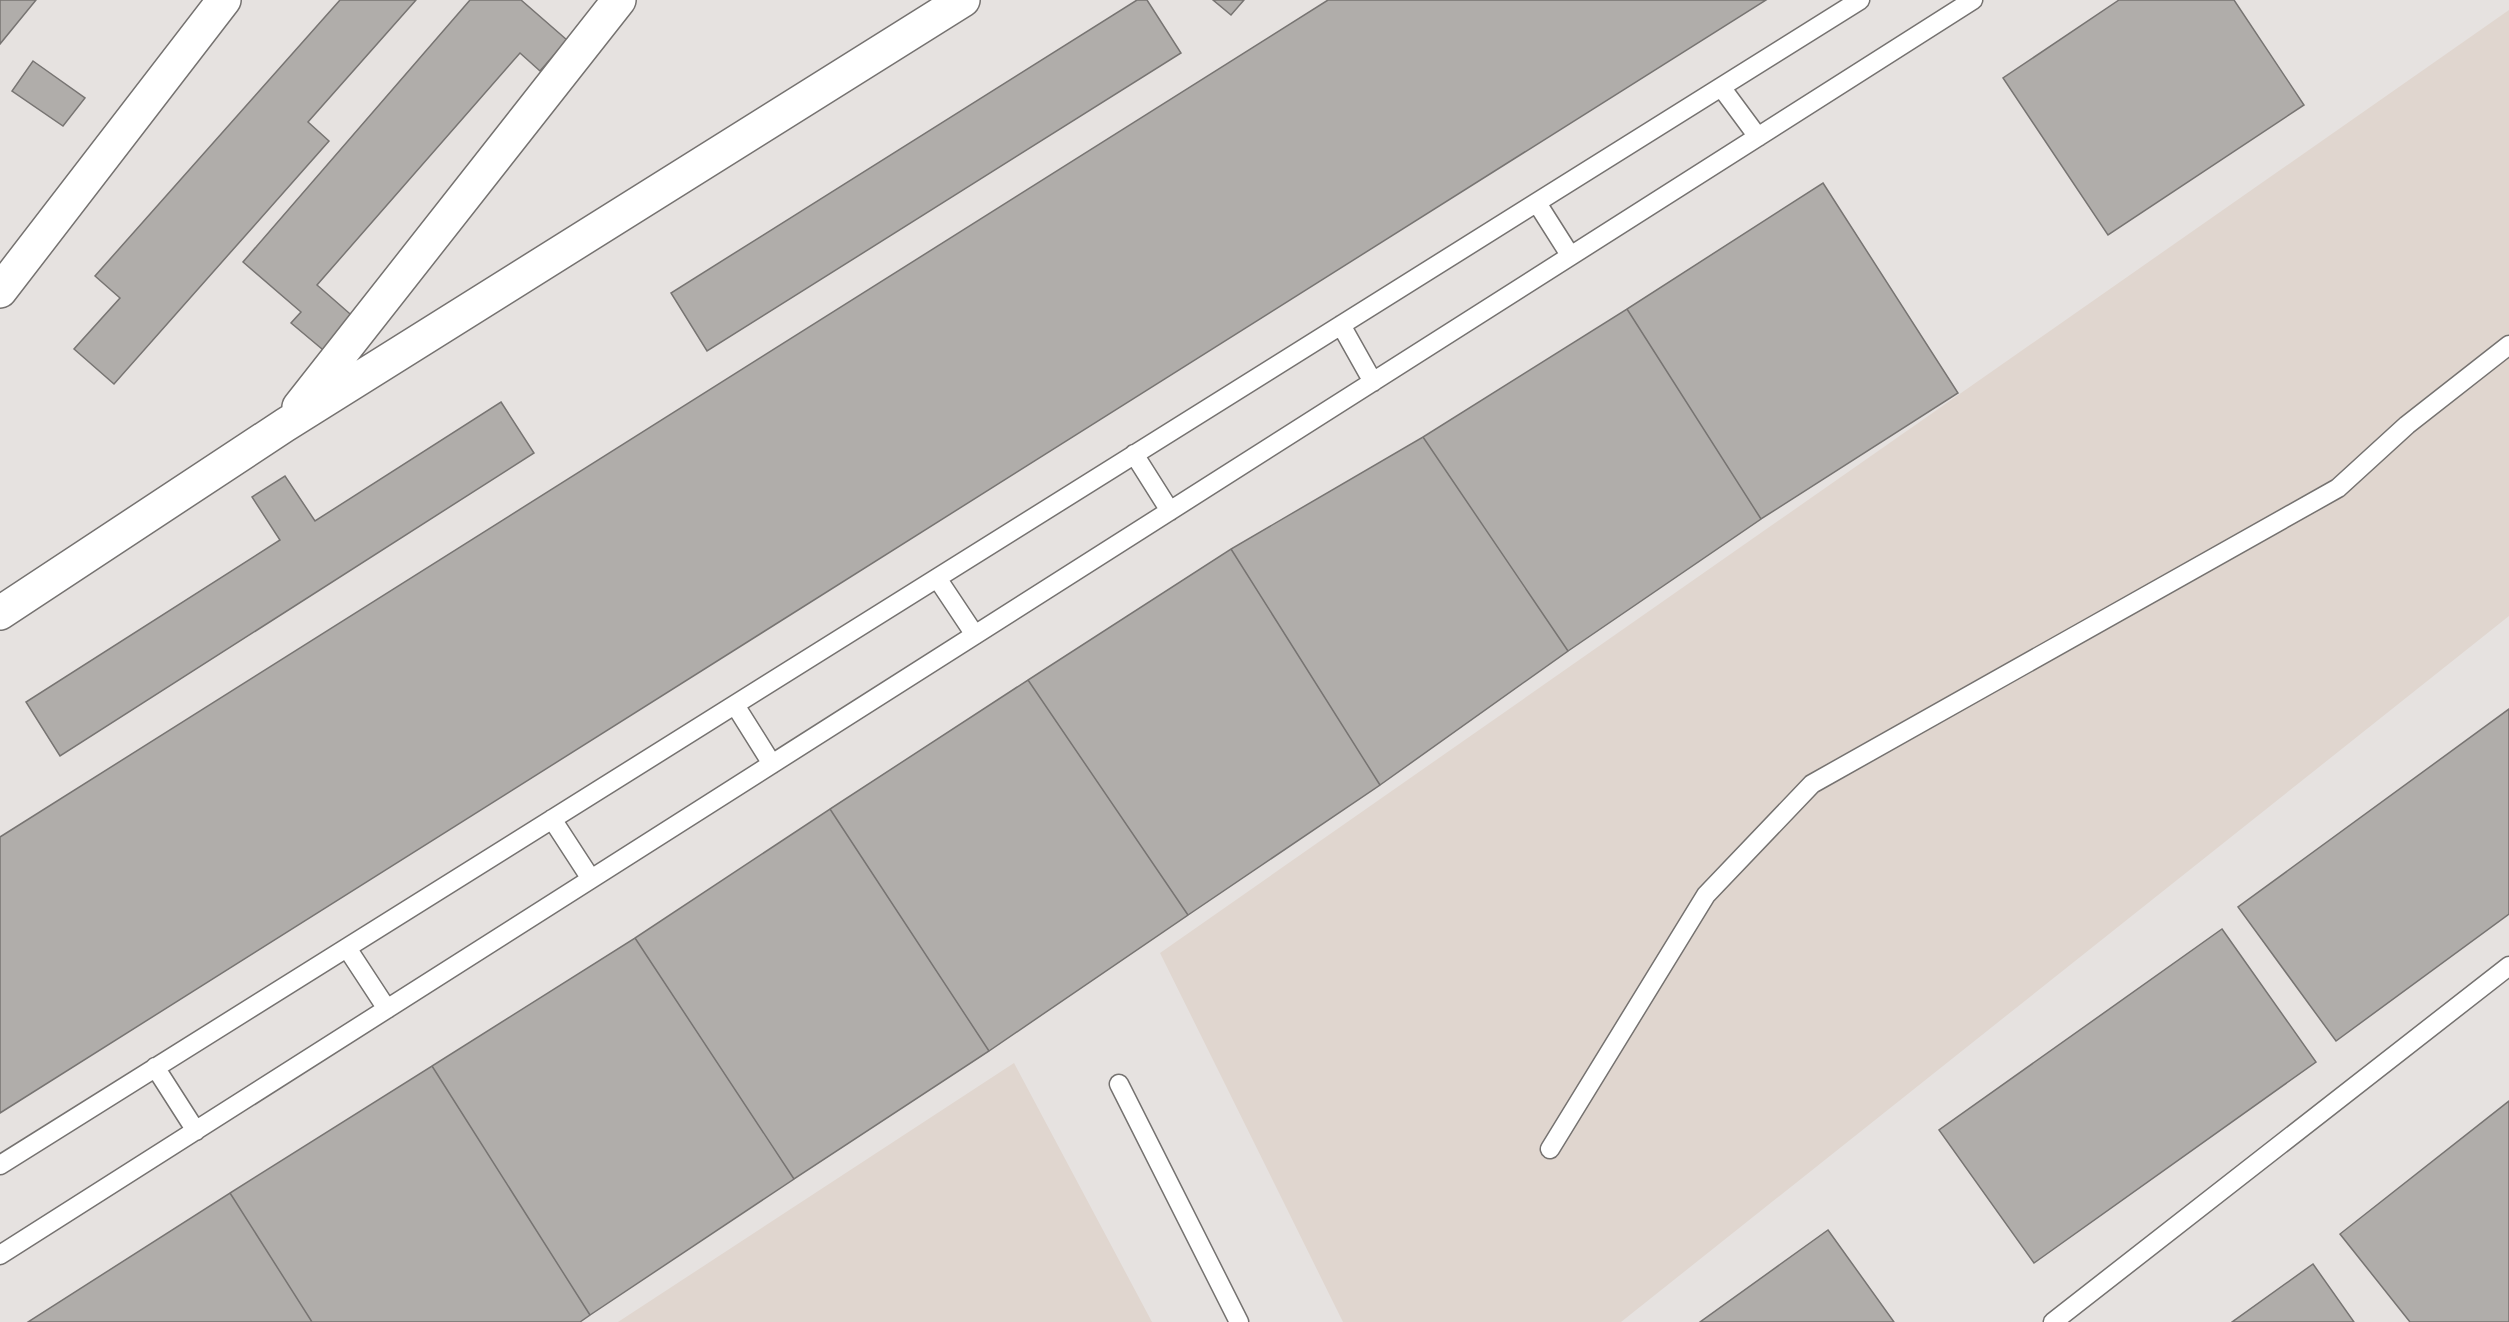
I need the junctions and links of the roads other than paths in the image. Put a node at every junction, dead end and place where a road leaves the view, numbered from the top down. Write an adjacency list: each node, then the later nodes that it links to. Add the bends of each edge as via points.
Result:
1 (224, 0): 10 (street)
2 (619, 0): 14 (street)
3 (963, 0): 14 (street)
4 (1860, 0): 6 (lane)
5 (1964, 2): 7 (lane)
6 (1721, 87): 7 (lane); 8 (lane)
7 (1758, 136): 9 (lane)
8 (1537, 203): 9 (lane); 11 (lane)
9 (1570, 255): 13 (lane)
10 (0, 291)
11 (1341, 325): 13 (lane); 15 (lane)
12 (2509, 345): 30 (lane, via 2408,425 2338,488 1812,784 1706,895)
13 (1373, 382): 16 (lane)
14 (285, 425): 18 (street)
15 (1134, 454): 16 (lane); 17 (lane)
16 (1170, 511): 19 (lane)
17 (937, 578): 19 (lane); 20 (lane)
18 (0, 613)
19 (975, 635): 21 (lane)
20 (735, 705): 21 (lane); 22 (lane)
21 (771, 764): 23 (lane)
22 (552, 819): 23 (lane); 24 (lane)
23 (591, 879): 26 (lane)
24 (347, 948): 26 (lane); 27 (lane)
25 (2509, 966): 34 (lane)
26 (387, 1009): 29 (lane)
27 (155, 1067): 29 (lane); 31 (lane)
28 (1119, 1084): 33 (lane)
29 (196, 1131): 32 (lane)
30 (1550, 1149)
31 (0, 1165)
32 (1, 1251)
33 (1239, 1322)
34 (2054, 1322)

